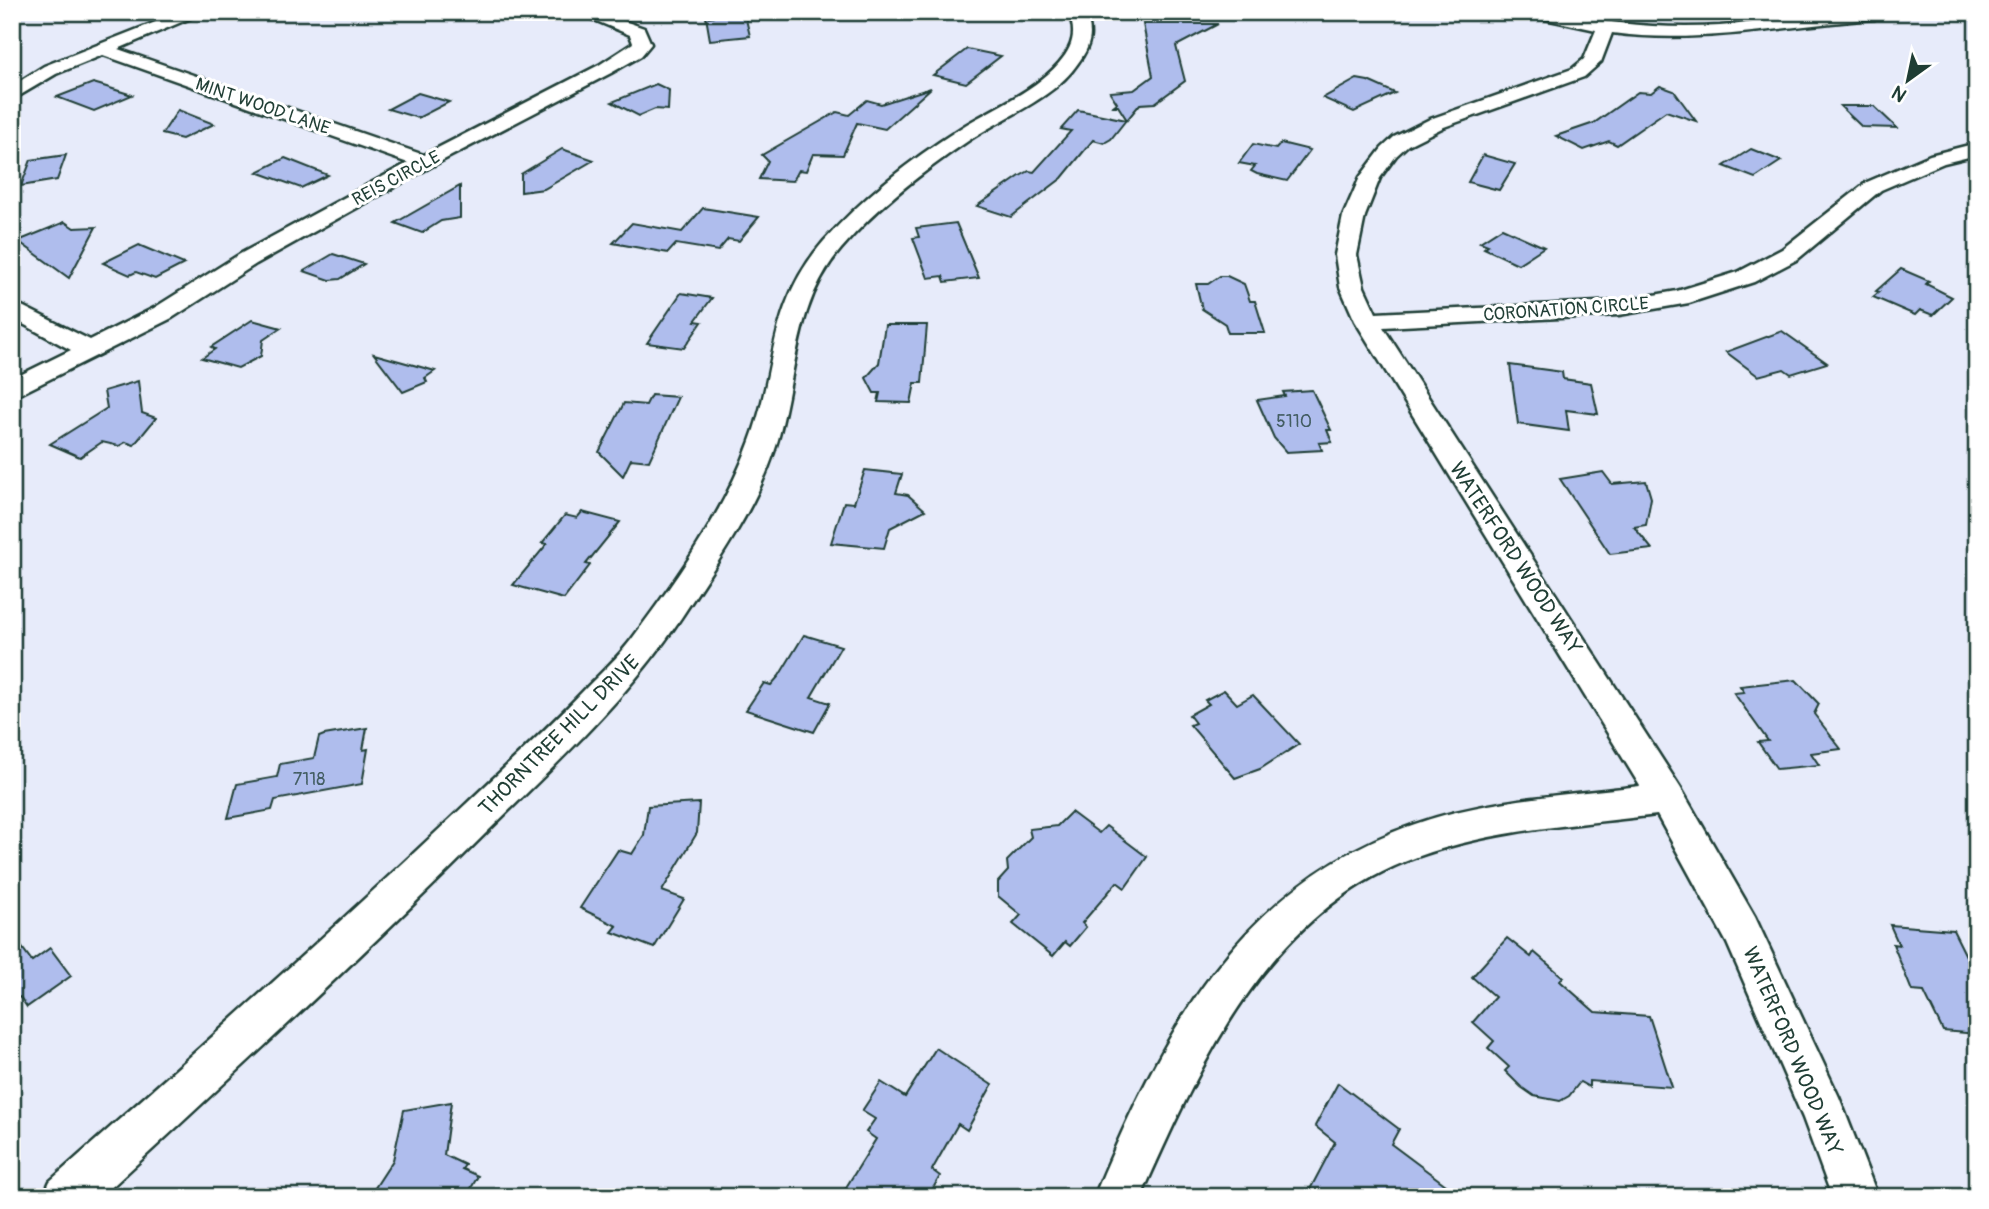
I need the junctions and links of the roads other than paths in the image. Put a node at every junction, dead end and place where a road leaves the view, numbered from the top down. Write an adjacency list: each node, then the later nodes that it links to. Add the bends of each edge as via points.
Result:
1 (197, 12): 7 (street)
2 (583, 12): 10 (street, REIS CIRCLE, via 638,32 642,44 605,69)
3 (1076, 12): 16 (street, THORNTREE HILL DRIVE, via 1083,36 1071,61 1053,80 890,187 831,247 806,284 792,318 765,438 740,497 640,653 359,933)
4 (1537, 12): 6 (street)
5 (1875, 14): 6 (street, via 1699,32)
6 (1606, 27): 12 (street, WATERFORD WOOD WAY, via 1592,62 1578,73 1437,123 1389,152 1370,177 1354,216 1346,255 1352,287)
7 (101, 49): 8 (street); 10 (street, MINT WOOD LANE)
8 (12, 94)
9 (1977, 149): 12 (street, CORONATION CIRCLE, via 1937,159 1874,186 1790,254 1746,277 1681,298 1619,308)
10 (425, 162): 13 (street, REIS CIRCLE, via 248,259 163,313)
11 (12, 308): 13 (street)
12 (1367, 321): 15 (street, WATERFORD WOOD WAY)
13 (89, 350): 14 (street, REIS CIRCLE)
14 (12, 390)
15 (1667, 798): 17 (street, via 1488,822 1416,840 1359,863 1299,906 1244,962 1187,1048); 18 (street, WATERFORD WOOD WAY, via 1741,930 1823,1113)
16 (66, 1197)
17 (1117, 1197)
18 (1855, 1197)

